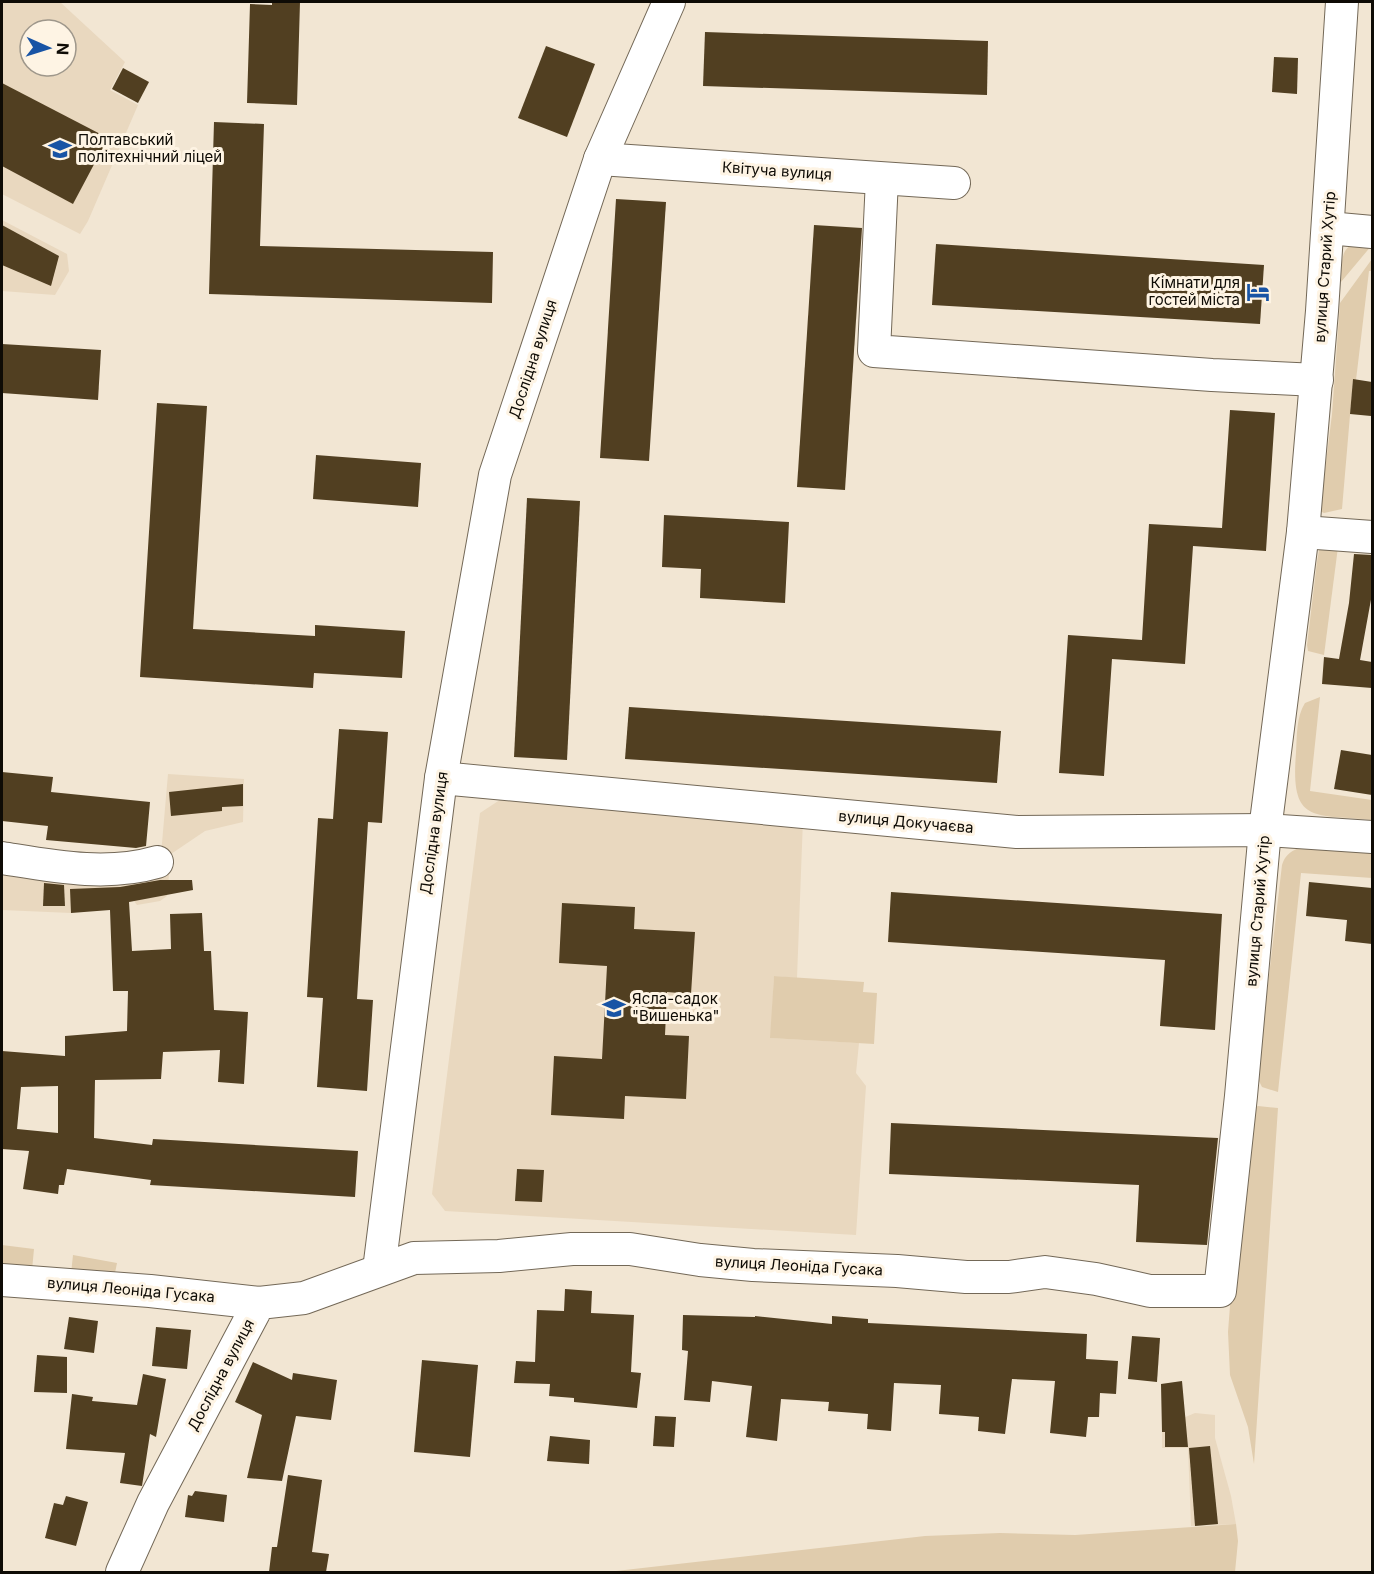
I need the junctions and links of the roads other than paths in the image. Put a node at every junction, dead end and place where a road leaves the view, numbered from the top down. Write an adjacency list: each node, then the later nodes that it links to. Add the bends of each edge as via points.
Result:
1 (669, 2): 3 (street, Дослідна вулиця)
2 (1342, 2): 6 (street, вулиця Старий Хутір)
3 (600, 159): 4 (street, Квітуча вулиця); 11 (street, Дослідна вулиця, via 495,475)
4 (882, 179): 5 (street, Квітуча вулиця); 8 (street, via 874,351)
5 (954, 183)
6 (1329, 228): 7 (street); 8 (street, вулиця Старий Хутір)
7 (1372, 232)
8 (1317, 380): 9 (street, вулиця Старий Хутір)
9 (1303, 532): 10 (street); 12 (street, вулиця Старий Хутір)
10 (1372, 537)
11 (441, 778): 12 (street, вулиця Докучаєва, via 1017,832); 16 (street, Дослідна вулиця)
12 (1265, 830): 13 (street, вулиця Докучаєва); 18 (street, вулиця Старий Хутір)
13 (1372, 837)
14 (2, 858): 15 (street, via 77,868 136,868)
15 (157, 862)
16 (379, 1270): 18 (street, вулиця Леоніда Гусака, via 414,1258 621,1248 753,1265 991,1278 1045,1272 1150,1291); 19 (street, Дослідна вулиця, via 304,1298)
17 (2, 1280): 19 (street, вулиця Леоніда Гусака)
18 (1220, 1291)
19 (259, 1303): 20 (street, Дослідна вулиця, via 153,1503)
20 (122, 1572)

